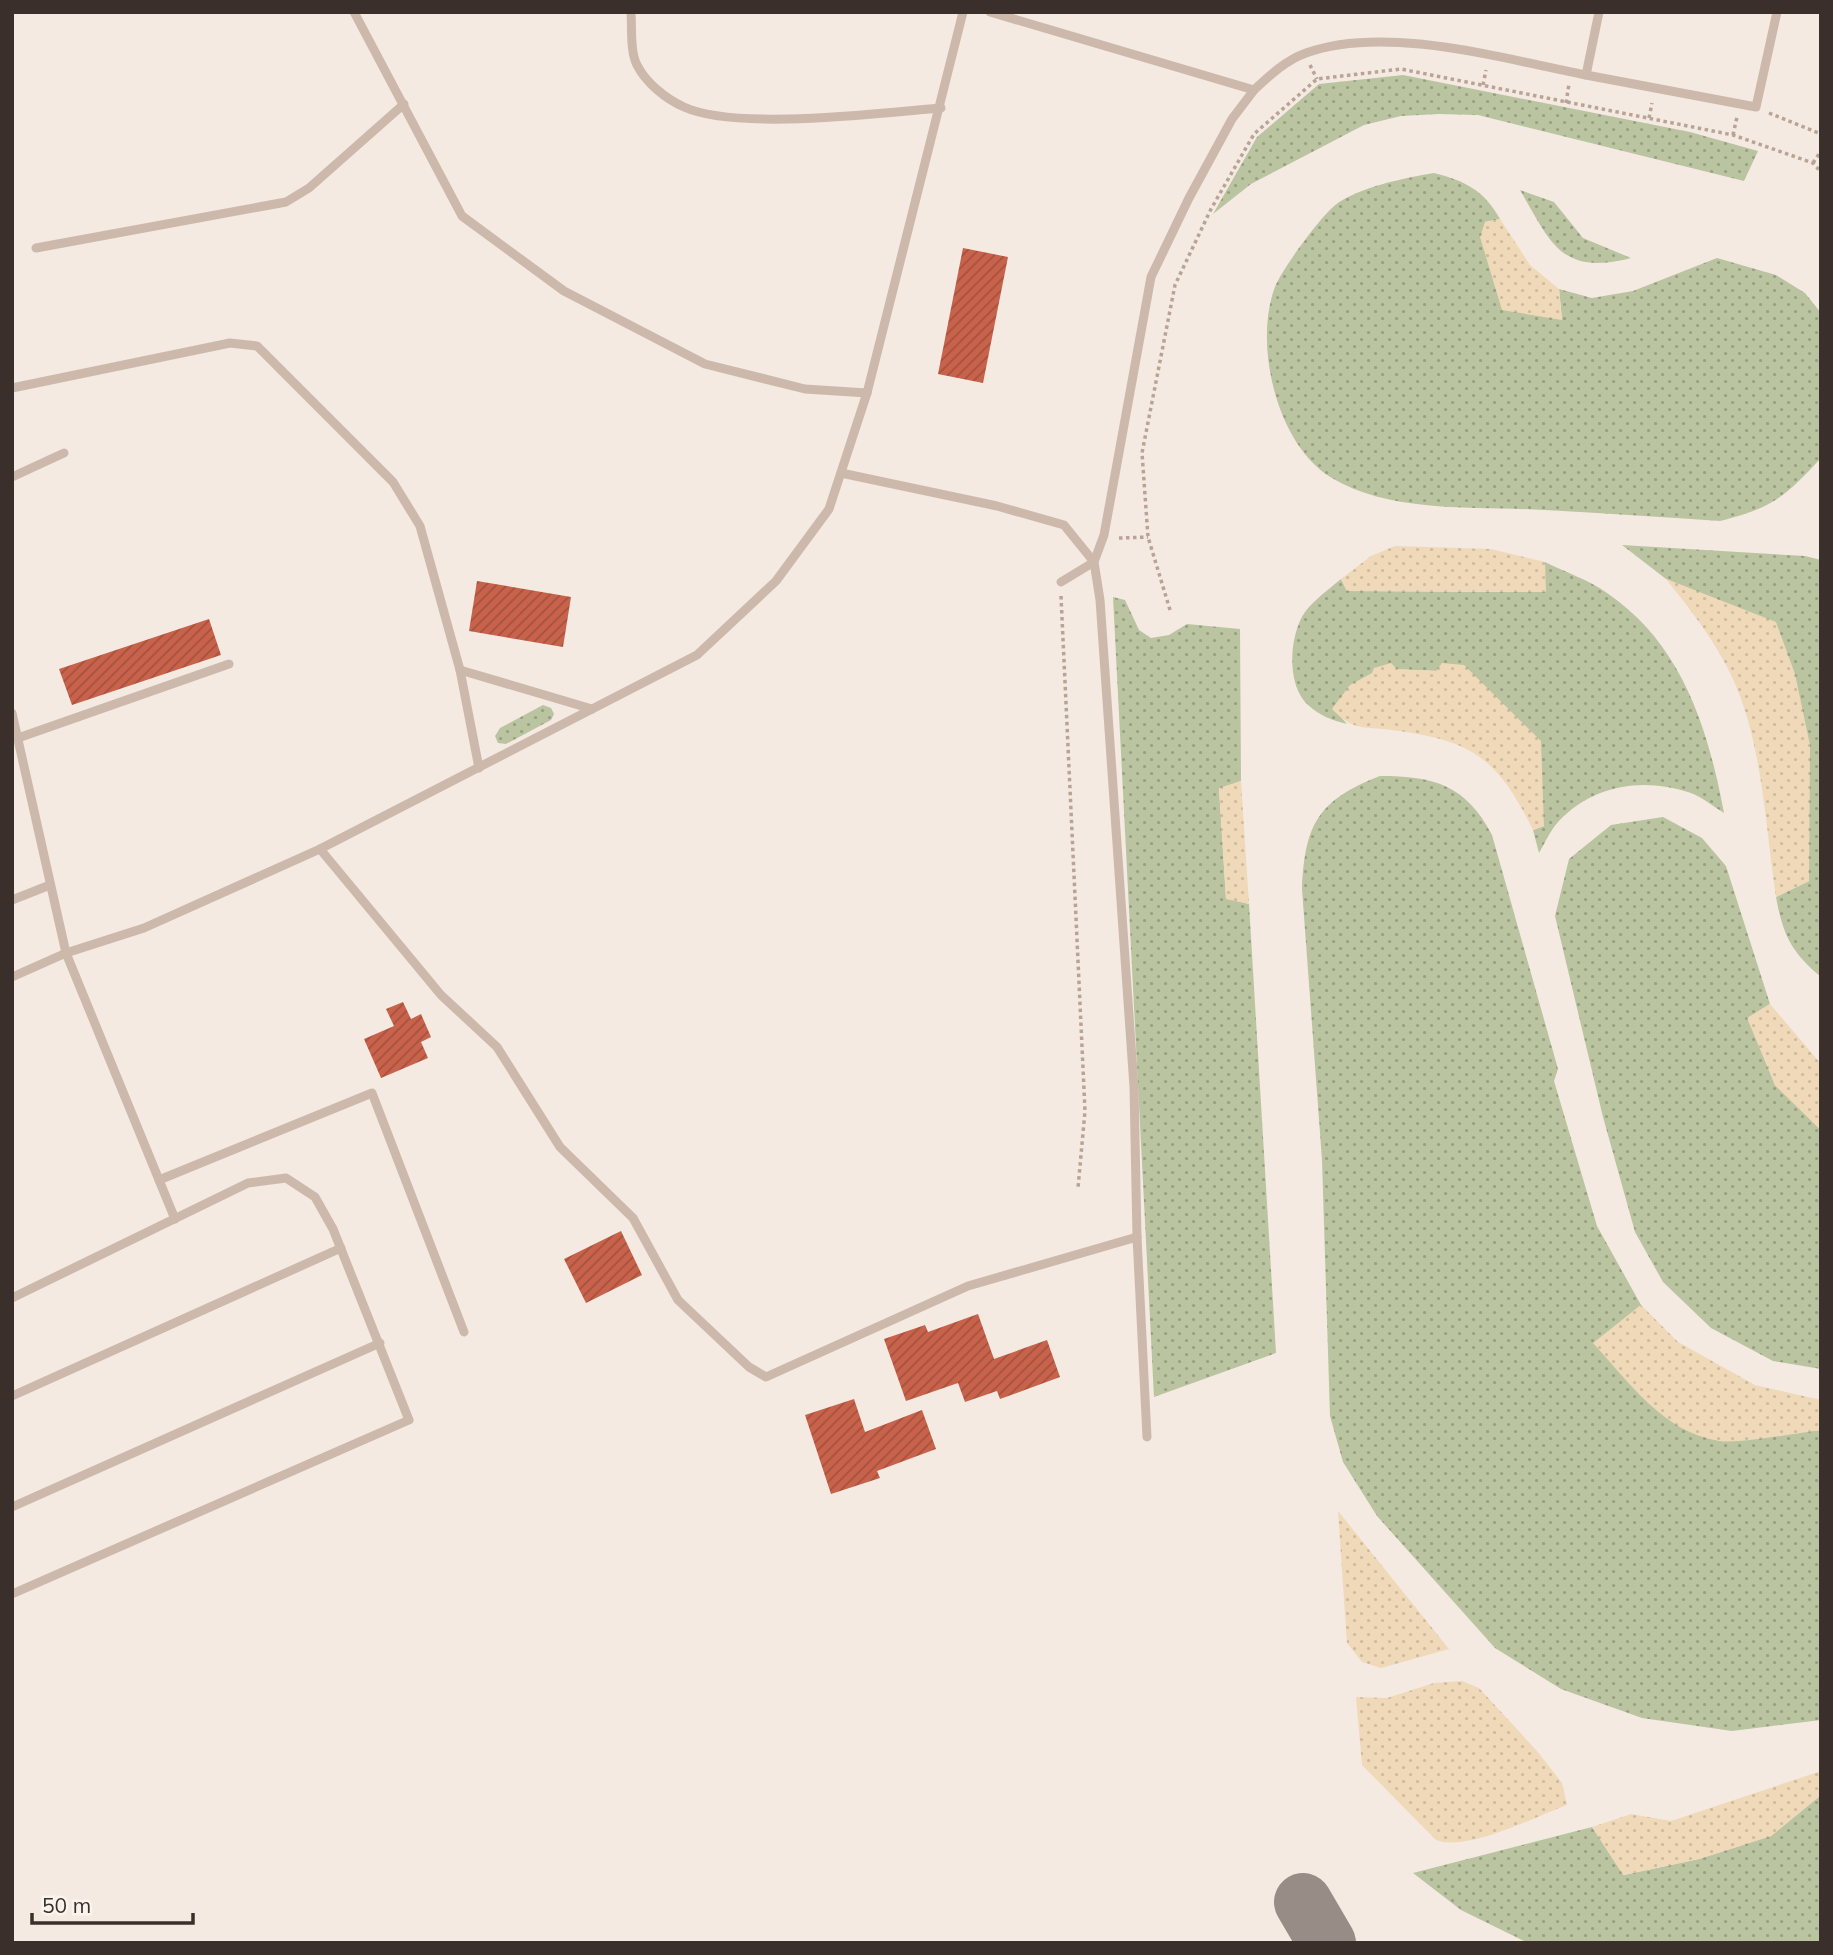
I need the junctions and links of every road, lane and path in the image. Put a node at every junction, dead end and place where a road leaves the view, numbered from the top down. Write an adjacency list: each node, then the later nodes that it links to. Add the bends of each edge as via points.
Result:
1 (354, 12): 16 (lane)
2 (631, 12): 18 (lane, via 636,64 653,88 684,107 707,114 764,118)
3 (963, 12): 18 (lane)
4 (990, 12): 13 (lane)
5 (1599, 12): 9 (lane)
6 (1777, 12): 17 (lane)
7 (1309, 62): 10 (path)
8 (1486, 66): 11 (path)
9 (1586, 75): 13 (lane, via 1400,41 1343,43 1304,53); 17 (lane)
10 (1317, 79): 11 (path, via 1401,69); 32 (path, via 1254,134 1210,209 1175,285 1142,453)
11 (1483, 85): 15 (path)
12 (1569, 86): 15 (path)
13 (1254, 90): 34 (lane, via 1232,119 1188,198 1151,278 1104,535)
14 (1652, 102): 20 (path)
15 (1566, 103): 20 (path)
16 (404, 104): 26 (lane, via 309,188 286,202); 28 (lane, via 462,216 564,291 705,364 805,389)
17 (1756, 107): 21 (path)
18 (941, 108): 28 (lane)
19 (1737, 117): 22 (path)
20 (1649, 118): 22 (path)
21 (1821, 134)
22 (1733, 135): 24 (path)
23 (1821, 151): 24 (path)
24 (1813, 163): 25 (path)
25 (1821, 172)
26 (36, 248)
27 (12, 388): 38 (lane, via 230,342 257,346 393,482 420,526)
28 (866, 393): 30 (lane)
29 (64, 453): 31 (lane)
30 (841, 473): 34 (lane, via 1064,525); 39 (lane, via 830,509 776,581 697,655)
31 (12, 477)
32 (1148, 537): 33 (path); 36 (path)
33 (1129, 539)
34 (1094, 562): 35 (lane); 51 (lane, via 1134,1087)
35 (1061, 582): 49 (path, via 1085,1111)
36 (1170, 610)
37 (229, 664): 41 (lane)
38 (460, 670): 39 (lane); 42 (lane)
39 (593, 709): 42 (lane)
40 (12, 716): 41 (lane)
41 (18, 738): 44 (lane)
42 (479, 768): 43 (lane)
43 (320, 849): 46 (lane, via 144,928); 51 (lane, via 441,995 497,1047 560,1147 633,1218 678,1300 749,1367 766,1377 968,1286)
44 (50, 885): 45 (lane); 46 (lane)
45 (12, 900)
46 (66, 953): 47 (lane); 48 (lane)
47 (12, 977)
48 (159, 1180): 50 (lane); 54 (lane, via 372,1093)
49 (1078, 1188)
50 (175, 1219): 52 (lane, via 248,1183 286,1178 316,1197); 53 (lane)
51 (1136, 1237): 57 (lane)
52 (341, 1248): 55 (lane); 56 (lane)
53 (12, 1298)
54 (464, 1332)
55 (380, 1343): 58 (lane); 59 (lane, via 409,1420)
56 (12, 1396)
57 (1147, 1437)
58 (12, 1507)
59 (12, 1594)

